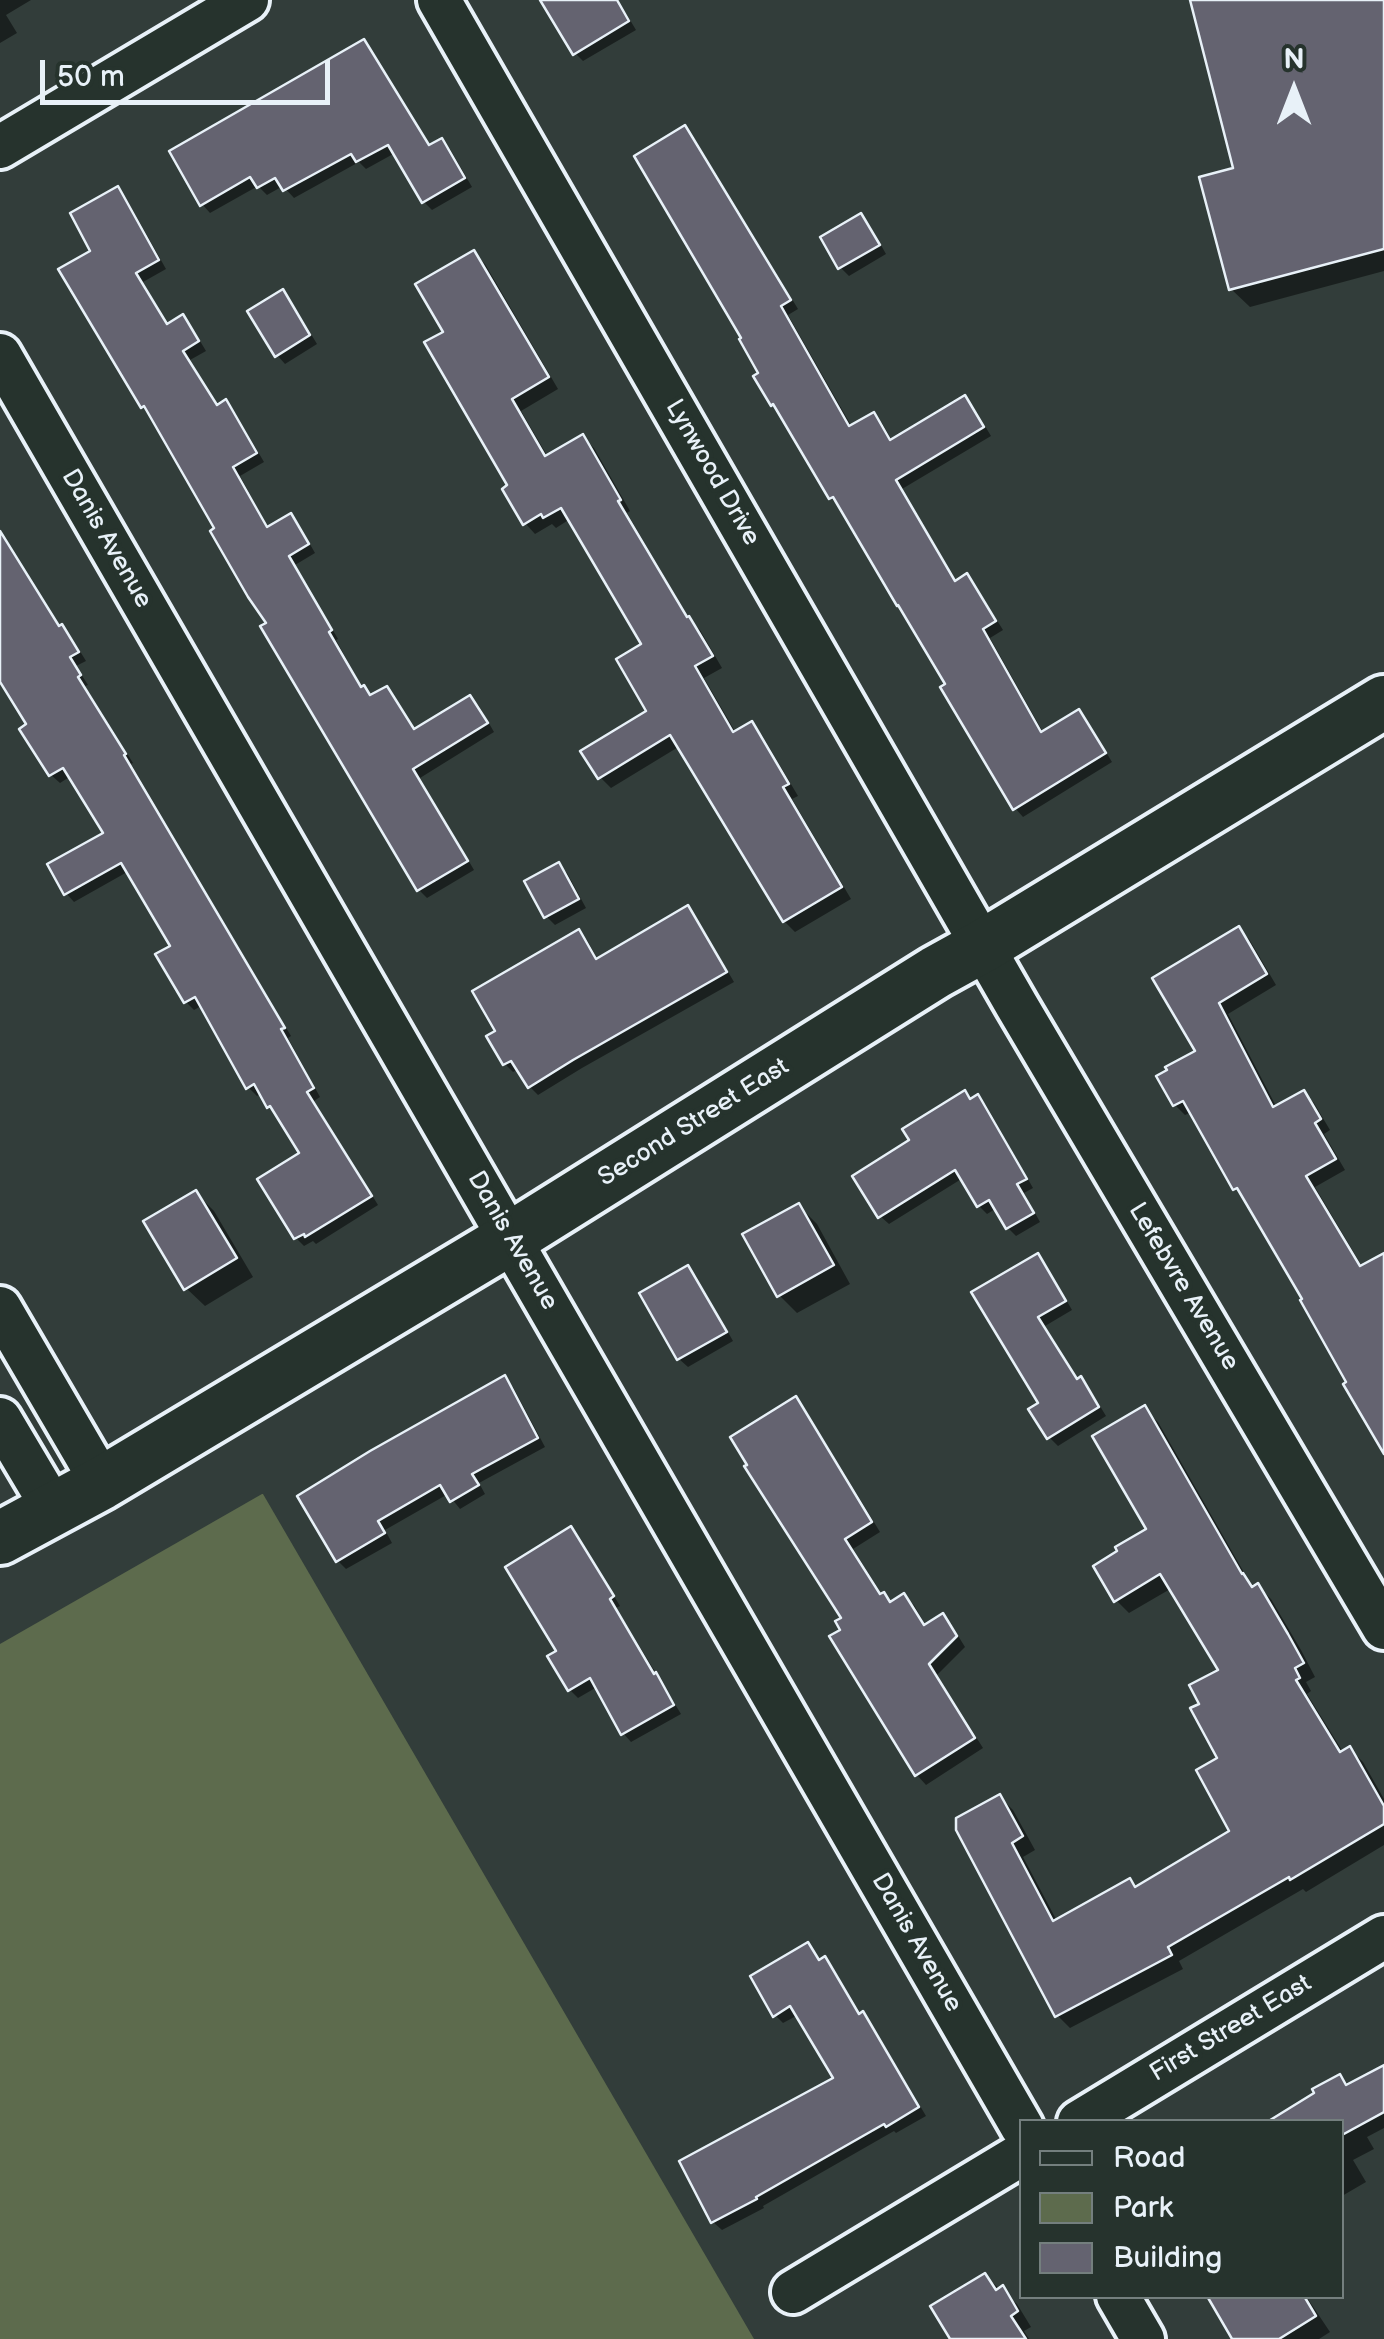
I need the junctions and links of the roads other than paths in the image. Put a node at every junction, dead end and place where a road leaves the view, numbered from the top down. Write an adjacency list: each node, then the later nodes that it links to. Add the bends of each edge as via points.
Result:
1 (247, 0): 3 (street)
2 (439, 0): 6 (street, Lynwood Drive)
3 (0, 147)
4 (0, 356): 7 (street, Danis Avenue)
5 (1384, 702): 6 (main road, Second Street East)
6 (983, 946): 7 (main road, Second Street East); 13 (street, Lefebvre Avenue)
7 (511, 1238): 10 (main road, Second Street East); 16 (street, Danis Avenue)
8 (0, 1308): 10 (street)
9 (0, 1419): 11 (street)
10 (102, 1483): 11 (main road, Second Street East)
11 (54, 1510): 12 (main road, Second Street East)
12 (0, 1538)
13 (1384, 1628)
14 (1384, 1937): 15 (street, First Street East)
15 (1083, 2119)
16 (1019, 2122)
17 (1019, 2156): 18 (street)
18 (793, 2292)
19 (1120, 2299): 20 (street)
20 (1143, 2339)

